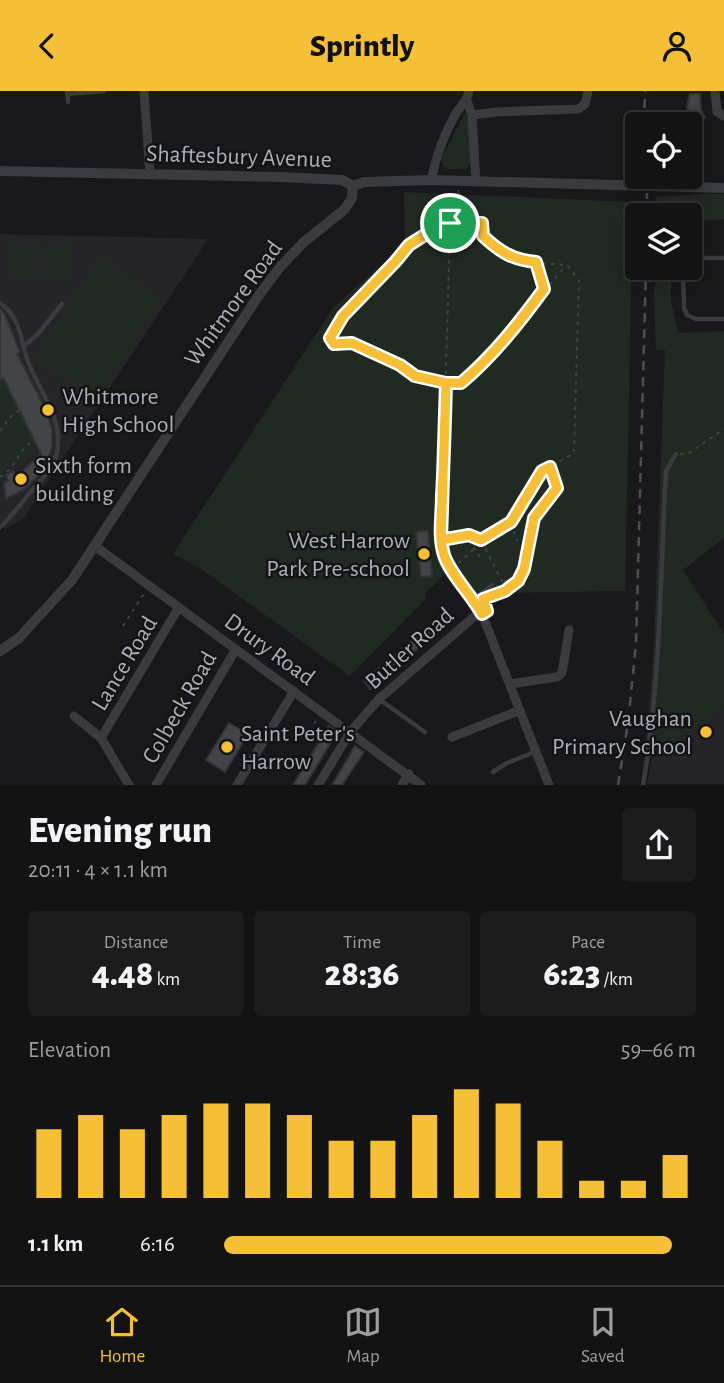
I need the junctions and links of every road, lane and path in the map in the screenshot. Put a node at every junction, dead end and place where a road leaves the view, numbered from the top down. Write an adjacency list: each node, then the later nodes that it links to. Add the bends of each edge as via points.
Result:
1 (104, 91): 5 (lane)
2 (144, 91): 11 (street)
3 (589, 91): 8 (street, via 578,109)
4 (715, 91): 9 (street, via 717,112)
5 (67, 92): 7 (lane)
6 (468, 96): 8 (street); 12 (street, via 445,135)
7 (68, 102)
8 (472, 115): 13 (street)
9 (724, 116)
10 (0, 171): 11 (street, Shaftesbury Avenue)
11 (150, 174): 14 (street, Shaftesbury Avenue, via 342,180)
12 (432, 180): 13 (street, Shaftesbury Avenue); 14 (street, Shaftesbury Avenue)
13 (475, 182): 16 (street, Shaftesbury Avenue)
14 (353, 186): 41 (street, Whitmore Road, via 345,209 304,242 259,295)
15 (458, 187): 17 (path, via 458,193 451,195)
16 (724, 188)
17 (450, 223): 20 (path, via 482,223 483,236 497,249 516,260); 28 (path); 28 (path, via 409,245 343,316 330,338 334,344 352,343 393,361 415,376)
18 (702, 258): 19 (lane)
19 (724, 258)
20 (536, 262): 21 (path); 23 (path)
21 (567, 265): 23 (path); 34 (path, via 579,280 574,453)
22 (683, 280): 26 (lane, via 687,315)
23 (544, 289): 28 (path, via 481,366 461,383)
24 (0, 303): 27 (lane, via 13,315)
25 (62, 304): 27 (lane)
26 (724, 319)
27 (24, 346): 37 (lane, via 53,415 58,444 48,473)
28 (446, 383): 38 (path)
29 (20, 410): 31 (path)
30 (724, 429): 33 (path, via 690,453)
31 (0, 431)
32 (34, 440): 35 (path)
33 (676, 454): 79 (lane, via 666,471 658,664)
34 (550, 467): 36 (path, via 542,471); 46 (path, via 557,488 534,518)
35 (0, 477)
36 (511, 522): 39 (path); 40 (path)
37 (0, 527)
38 (441, 540): 39 (path, via 469,535); 44 (path)
39 (481, 540): 42 (path); 45 (path)
40 (517, 541)
41 (95, 546): 48 (street, Drury Road); 57 (street, Whitmore Road, via 55,600)
42 (474, 548): 43 (path); 44 (path)
43 (480, 557)
44 (452, 570): 51 (path)
45 (503, 580): 46 (path); 49 (path)
46 (518, 581): 49 (path)
47 (492, 585): 53 (lane, via 478,597)
48 (149, 586): 52 (street, Drury Road); 54 (path)
49 (506, 589): 50 (path)
50 (483, 599)
51 (474, 600)
52 (179, 607): 56 (street, Drury Road); 67 (street, Lance Road)
53 (482, 614): 58 (street); 60 (street, Butler Road, via 466,622)
54 (123, 626)
55 (569, 630): 58 (street, via 562,673)
56 (236, 649): 59 (street, Drury Road); 73 (street, Colbeck Road)
57 (0, 651)
58 (510, 684): 62 (street)
59 (294, 691): 61 (street, Drury Road); 74 (street)
60 (379, 699): 64 (street, Butler Road); 65 (lane)
61 (322, 711): 64 (street, Drury Road); 68 (path)
62 (519, 711): 66 (street, via 470,725); 69 (street)
63 (74, 716): 67 (street)
64 (351, 731): 71 (street, Drury Road); 75 (street, Butler Road)
65 (425, 732)
66 (452, 737)
67 (101, 738): 72 (street)
68 (305, 738)
69 (536, 751): 70 (lane); 78 (street)
70 (493, 772)
71 (409, 774): 76 (street); 77 (street, Drury Road)
72 (129, 785)
73 (156, 785)
74 (237, 785)
75 (318, 785)
76 (402, 785)
77 (421, 785)
78 (549, 785)
79 (643, 785)

